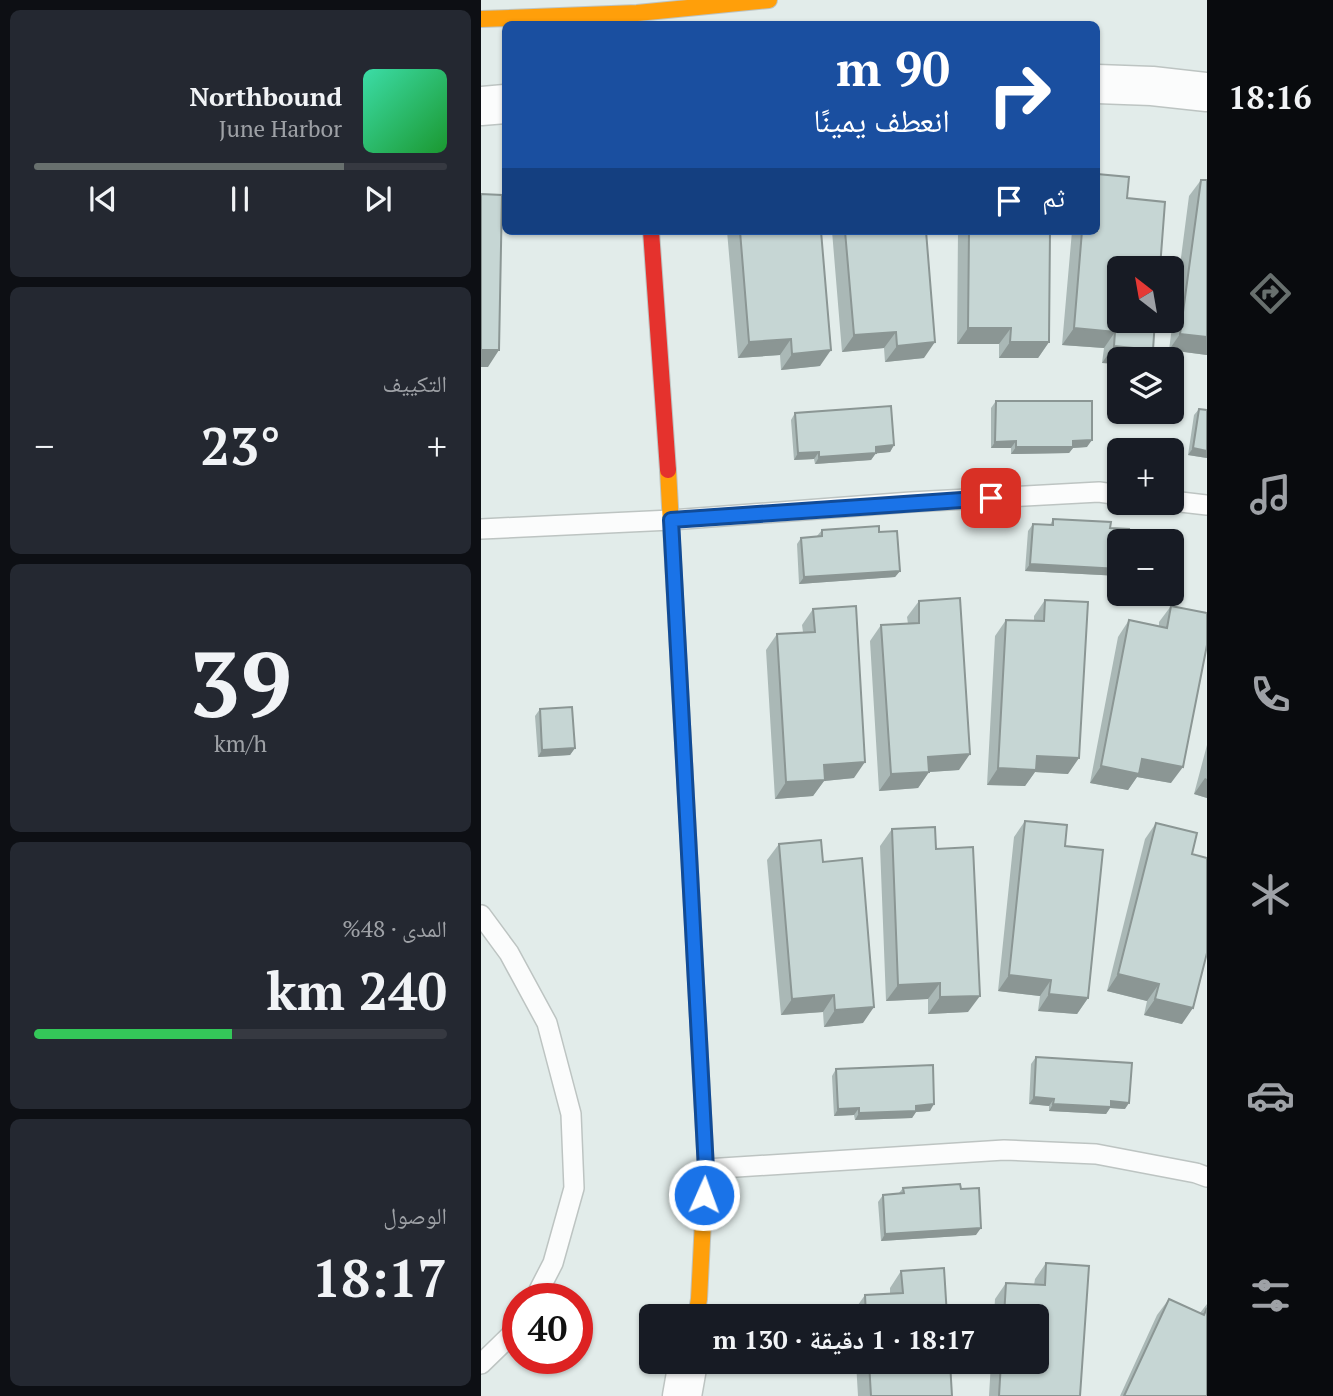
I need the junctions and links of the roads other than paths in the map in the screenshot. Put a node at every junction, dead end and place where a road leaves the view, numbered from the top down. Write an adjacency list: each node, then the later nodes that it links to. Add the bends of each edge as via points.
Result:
1 (769, 0): 2 (street)
2 (637, 12): 3 (street)
3 (481, 19)
4 (1100, 84): 5 (street)
5 (1207, 92)
6 (502, 104): 7 (street)
7 (481, 106)
8 (651, 235): 12 (street)
9 (1107, 493): 12 (lane)
10 (1184, 502): 11 (lane)
11 (1207, 505)
12 (671, 520): 13 (lane); 15 (street)
13 (481, 529)
14 (481, 915): 17 (lane, via 509,953 547,1023 571,1114 574,1188 553,1263)
15 (706, 1169): 16 (lane, via 1004,1150 1096,1154); 18 (street)
16 (1207, 1177)
17 (543, 1283)
18 (698, 1304)
19 (502, 1344): 20 (lane)
20 (481, 1364)
21 (686, 1374): 22 (street)
22 (682, 1396)

